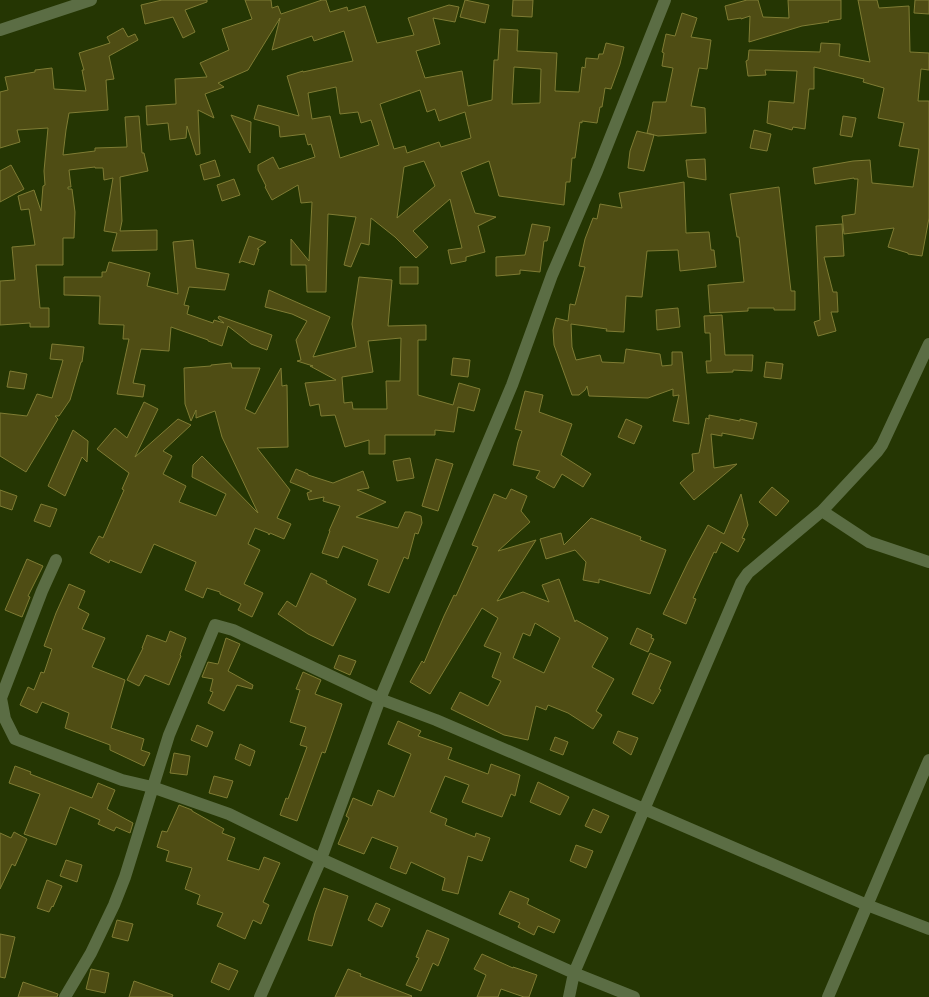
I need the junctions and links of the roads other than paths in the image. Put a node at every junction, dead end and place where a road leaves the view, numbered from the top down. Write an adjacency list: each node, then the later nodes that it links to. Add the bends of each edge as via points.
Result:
1 (91, 0): 3 (street)
2 (665, 0): 8 (street, via 552,275 512,385)
3 (0, 30)
4 (929, 344): 5 (street, via 882,446)
5 (822, 511): 7 (street, via 869,542); 11 (street, via 748,573 741,583)
6 (56, 560): 10 (street, via 1,698 5,719 15,739 122,780)
7 (929, 562)
8 (380, 699): 10 (street, via 233,630 215,625 169,735); 11 (street); 12 (street)
9 (929, 760): 13 (street)
10 (152, 787): 12 (street, via 229,814); 16 (street, via 122,884 91,953)
11 (644, 809): 13 (street); 15 (street)
12 (321, 859): 15 (street); 17 (street)
13 (867, 905): 14 (street); 20 (street)
14 (929, 929)
15 (574, 972): 18 (street); 19 (street)
16 (65, 997)
17 (260, 997)
18 (569, 997)
19 (634, 997)
20 (828, 997)

